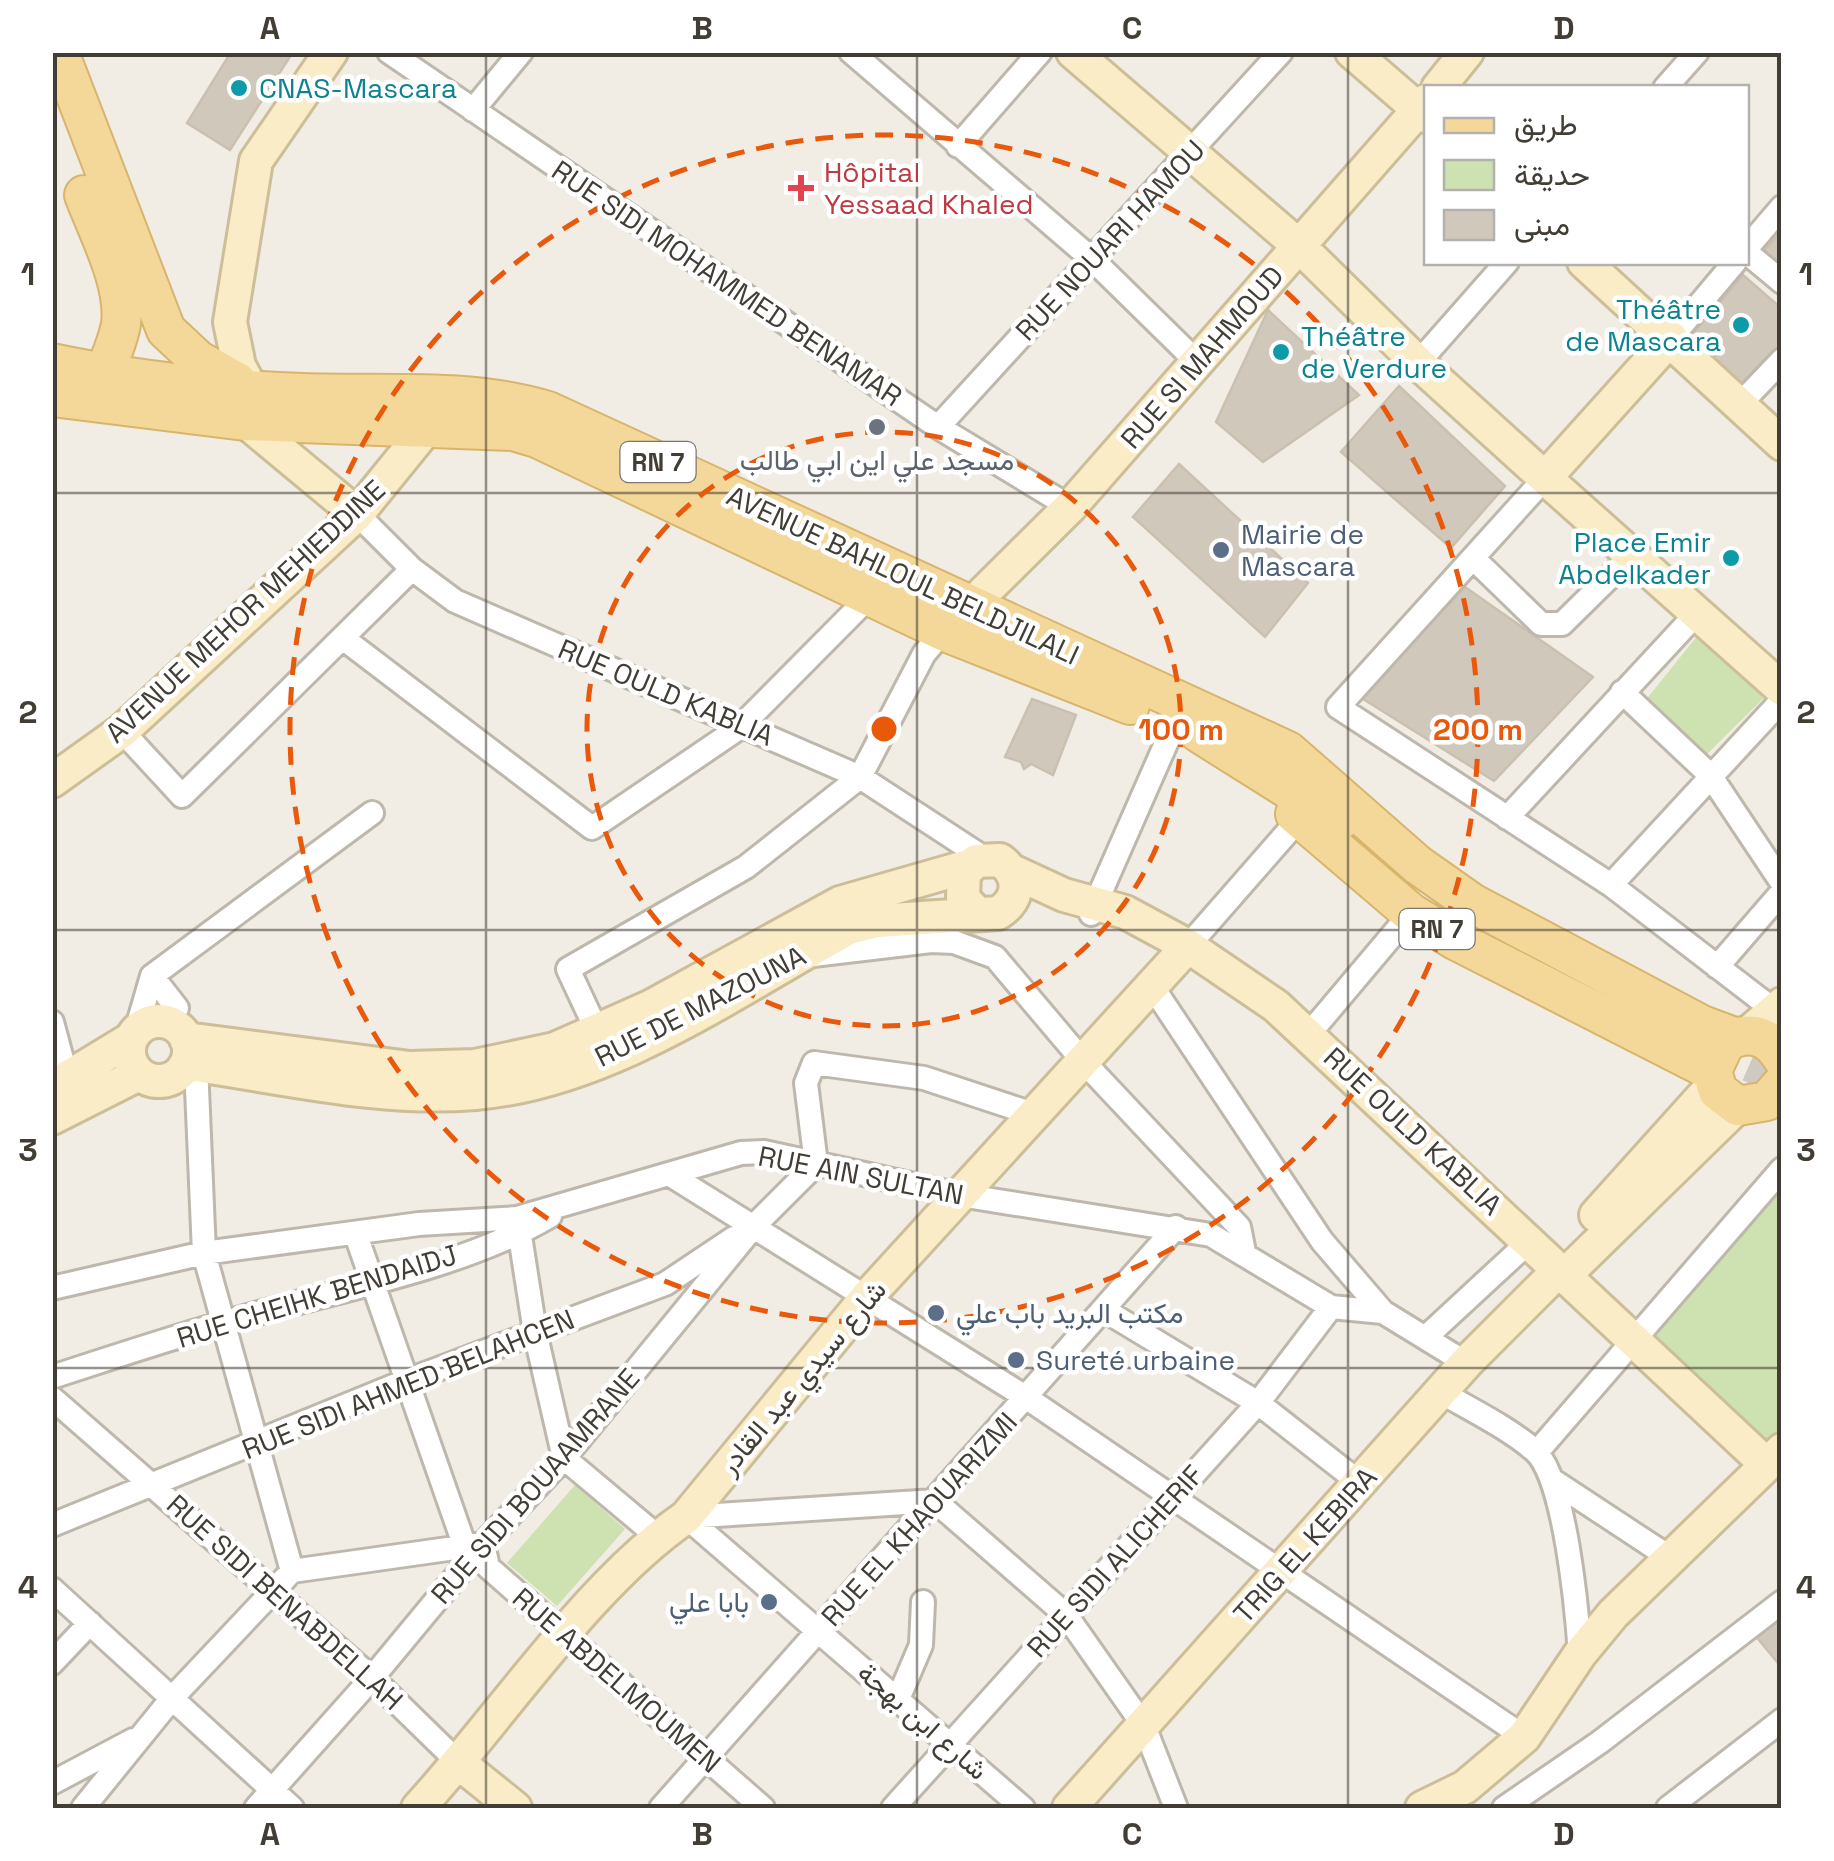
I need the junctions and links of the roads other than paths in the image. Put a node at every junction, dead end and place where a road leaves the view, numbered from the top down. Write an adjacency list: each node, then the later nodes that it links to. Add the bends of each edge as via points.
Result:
1 (59, 52): 38 (main road, via 166,330)
2 (331, 52): 38 (street, via 256,162 230,322)
3 (388, 52): 17 (street, RUE SIDI MOHAMMED BENAMAR)
4 (522, 52): 17 (street)
5 (852, 52): 18 (street)
6 (1040, 52): 18 (street)
7 (1073, 52): 19 (street)
8 (1282, 52): 19 (street, RUE NOUARI HAMOU)
9 (1352, 52): 14 (street)
10 (1467, 52): 12 (street, RUE SI MAHMOUD)
11 (1697, 52): 13 (street)
12 (1442, 85)
13 (1669, 85)
14 (1424, 100)
15 (1424, 107): 21 (street, RUE SI MAHMOUD)
16 (52, 108): 34 (main road, via 118,294 121,322)
17 (473, 110): 39 (street, RUE SIDI MOHAMMED BENAMAR)
18 (958, 146): 24 (street)
19 (1192, 152): 21 (street); 24 (street, RUE NOUARI HAMOU)
20 (1782, 206): 22 (street)
21 (1298, 246): 31 (street, RUE SI MAHMOUD); 33 (street)
22 (1749, 247)
23 (1749, 254): 28 (street)
24 (1093, 260): 31 (street); 39 (street, RUE NOUARI HAMOU)
25 (1504, 265): 33 (street)
26 (1587, 265): 29 (street)
27 (1733, 265): 29 (street)
28 (1782, 282)
29 (1671, 338): 37 (street); 42 (street)
30 (1782, 360): 37 (street)
31 (1198, 362): 43 (street, RUE SI MAHMOUD)
32 (52, 363): 34 (main road, AVENUE BAHLOUL BELDJILALI / RN 7)
33 (1418, 363): 42 (street)
34 (107, 388): 36 (main road, AVENUE BAHLOUL BELDJILALI / RN 7); 38 (main road, AVENUE BAHLOUL BELDJILALI / RN 7)
35 (450, 396): 38 (main road, AVENUE BAHLOUL BELDJILALI / RN 7); 40 (street, AVENUE MEHOR MEHIEDDINE); 50 (main road, AVENUE BAHLOUL BELDJILALI / RN 7, via 548,410)
36 (52, 397)
37 (1742, 403): 41 (street)
38 (248, 406): 40 (main road, AVENUE BAHLOUL BELDJILALI / RN 7); 44 (street)
39 (938, 427): 43 (street, RUE SIDI MOHAMMED BENAMAR)
40 (428, 430): 44 (street, AVENUE MEHOR MEHIEDDINE); 48 (main road, AVENUE BAHLOUL BELDJILALI / RN 7, via 512,431 537,438)
41 (1782, 444)
42 (1545, 478): 45 (street); 46 (street)
43 (1070, 507): 50 (street, RUE SI MAHMOUD)
44 (357, 514): 47 (street, RUE OULD KABLIA); 57 (street, AVENUE MEHOR MEHIEDDINE)
45 (1633, 554): 46 (street, via 1562,624 1552,626 1540,624); 49 (street)
46 (1473, 558): 63 (street, via 1338,707)
47 (412, 569): 51 (street); 55 (street, RUE OULD KABLIA, via 456,600)
48 (871, 595): 50 (main road, AVENUE BAHLOUL BELDJILALI / RN 7); 55 (street)
49 (1699, 611): 52 (street); 53 (street)
50 (957, 619): 56 (main road, AVENUE BAHLOUL BELDJILALI / RN 7); 59 (street, via 924,654)
51 (344, 639): 55 (street, via 592,828); 57 (street, via 182,796)
52 (1782, 689)
53 (1622, 692): 58 (street); 63 (street)
54 (1782, 700): 58 (street)
55 (742, 724): 59 (street, RUE OULD KABLIA)
56 (1198, 725): 62 (main road, AVENUE BAHLOUL BELDJILALI / RN 7); 68 (street); 82 (main road, AVENUE BAHLOUL BELDJILALI / RN 7, via 1353,831 1442,909); 82 (main road, AVENUE BAHLOUL BELDJILALI / RN 7, via 1288,750 1418,865 1472,903 1702,1025)
57 (122, 732): 60 (street, AVENUE MEHOR MEHIEDDINE)
58 (1710, 775): 65 (street); 66 (street)
59 (860, 777): 64 (street, RUE OULD KABLIA); 77 (street, via 746,867 568,970)
60 (52, 781)
61 (372, 813): 74 (street)
62 (1300, 818): 70 (main road, AVENUE BAHLOUL BELDJILALI / RN 7); 71 (street)
63 (1507, 818): 66 (street)
64 (988, 865): 68 (street, RUE OULD KABLIA); 69 (street, via 1016,891); 69 (street, via 960,890); 77 (street, RUE DE MAZOUNA, via 840,903)
65 (1782, 883)
66 (1610, 886): 73 (street)
67 (1782, 892): 73 (street)
68 (1093, 908): 69 (street, RUE OULD KABLIA); 71 (street, RUE OULD KABLIA)
69 (990, 910): 72 (street, RUE DE MAZOUNA, via 877,921 849,928)
70 (1411, 913): 78 (street); 82 (main road, AVENUE BAHLOUL BELDJILALI / RN 7, via 1455,940)
71 (1183, 952): 75 (street, شارع سيدي عبد القادر); 78 (street, RUE OULD KABLIA); 96 (street, RUE OULD KABLIA, via 1298,1044)
72 (797, 957): 80 (street, RUE DE MAZOUNA, via 578,1068 478,1093 408,1094); 81 (street, via 932,941 975,947 995,957)
73 (1717, 966): 82 (street)
74 (152, 976): 79 (street); 80 (street)
75 (1152, 986): 81 (street, شارع سيدي عبد القادر); 105 (street, via 1322,1241)
76 (52, 1022): 84 (street)
77 (597, 1032): 80 (street, RUE DE MAZOUNA, via 555,1050 475,1066)
78 (1309, 1034): 99 (street, RUE OULD KABLIA)
79 (134, 1035): 80 (street, via 163,1021); 83 (street, via 129,1058); 84 (street)
80 (186, 1045): 83 (street, via 163,1081); 98 (street)
81 (1082, 1060): 85 (street, شارع سيدي عبد القادر); 97 (street, via 1239,1228)
82 (1750, 1061): 99 (street); 99 (street, via 1685,1119)
83 (139, 1074): 86 (street)
84 (60, 1083)
85 (1033, 1114): 87 (street, via 924,1078 814,1063 806,1083); 90 (street, شارع سيدي عبد القادر)
86 (52, 1118)
87 (816, 1164): 89 (street, RUE AIN SULTAN, via 741,1153); 90 (street, RUE AIN SULTAN); 93 (street, RUE SIDI BOUAAMRANE)
88 (1782, 1170): 109 (street)
89 (672, 1176): 91 (street, RUE AIN SULTAN); 93 (street)
90 (960, 1195): 94 (street, RUE AIN SULTAN); 102 (street, شارع سيدي عبد القادر)
91 (574, 1202): 92 (street, RUE CHEIHK BENDAIDJ)
92 (518, 1226): 95 (street, via 419,1224); 100 (street, RUE CHEIHK BENDAIDJ); 107 (street)
93 (754, 1226): 102 (street); 107 (street, RUE SIDI AHMED BELAHCEN, via 665,1284); 119 (street, RUE SIDI BOUAAMRANE)
94 (1176, 1227): 97 (street, RUE AIN SULTAN); 104 (street, RUE EL KHAOUARIZMI)
95 (356, 1235): 98 (street); 100 (street)
96 (1520, 1250): 99 (street, RUE OULD KABLIA); 108 (street)
97 (1244, 1252): 103 (street, RUE AIN SULTAN)
98 (204, 1253): 101 (street); 106 (street)
99 (1557, 1272): 109 (street, RUE OULD KABLIA); 110 (street, TRIG EL KEBIRA)
100 (370, 1282): 106 (street, RUE CHEIHK BENDAIDJ); 112 (street)
101 (52, 1288)
102 (868, 1296): 115 (street); 126 (street, شارع سيدي عبد القادر)
103 (1332, 1307): 105 (street, RUE AIN SULTAN); 116 (street, RUE SIDI ALICHERIF)
104 (1104, 1310): 115 (street, RUE EL KHAOUARIZMI); 116 (street)
105 (1383, 1312): 108 (street, RUE AIN SULTAN)
106 (222, 1322): 111 (street, RUE CHEIHK BENDAIDJ); 117 (street)
107 (535, 1332): 112 (street, RUE SIDI AHMED BELAHCEN); 119 (street)
108 (1426, 1337): 110 (street, RUE AIN SULTAN)
109 (1628, 1345): 118 (street); 120 (street, RUE OULD KABLIA)
110 (1466, 1363): 113 (street, TRIG EL KEBIRA)
111 (52, 1377)
112 (406, 1381): 117 (street, RUE SIDI AHMED BELAHCEN); 129 (street)
113 (1440, 1392): 118 (street); 122 (street, TRIG EL KEBIRA)
114 (52, 1398): 123 (street, RUE SIDI BENABDELLAH)
115 (1026, 1398): 124 (street); 125 (street, RUE EL KHAOUARIZMI)
116 (1258, 1403): 122 (street); 124 (street, RUE SIDI ALICHERIF)
117 (258, 1443): 123 (street, RUE SIDI AHMED BELAHCEN); 131 (street)
118 (1537, 1452): 121 (street)
119 (564, 1458): 128 (street); 129 (street, RUE SIDI BOUAAMRANE)
120 (1767, 1463): 130 (street)
121 (1552, 1480): 130 (street); 134 (street)
122 (1360, 1483): 132 (street, TRIG EL KEBIRA)
123 (155, 1484): 127 (street, RUE SIDI AHMED BELAHCEN); 135 (street, RUE SIDI BENABDELLAH)
124 (1172, 1500): 132 (street); 139 (street, RUE SIDI ALICHERIF)
125 (935, 1501): 126 (street); 139 (street); 141 (street, RUE EL KHAOUARIZMI)
126 (686, 1516): 128 (street, شارع سيدي عبد القادر); 141 (street, شارع ابن بهجة)
127 (52, 1526)
128 (657, 1536): 142 (street, شارع سيدي عبد القادر)
129 (477, 1554): 131 (street); 142 (street, RUE ABDELMOUMEN); 145 (street, RUE SIDI BOUAAMRANE)
130 (1670, 1557): 138 (street)
131 (292, 1572): 135 (street)
132 (1281, 1572): 149 (street, TRIG EL KEBIRA); 151 (street)
133 (52, 1589): 140 (street)
134 (1576, 1589): 138 (street); 143 (street)
135 (271, 1594): 145 (street, RUE SIDI BENABDELLAH); 146 (street)
136 (923, 1602): 147 (street, via 922,1646)
137 (1782, 1602): 169 (street)
138 (1614, 1614): 143 (street)
139 (1066, 1615): 149 (street); 152 (street, RUE SIDI ALICHERIF)
140 (90, 1623): 144 (street); 146 (street)
141 (819, 1631): 147 (street, شارع ابن بهجة); 153 (street, RUE EL KHAOUARIZMI)
142 (566, 1634): 153 (street, RUE ABDELMOUMEN); 154 (street, شارع سيدي عبد القادر)
143 (1580, 1654): 151 (street)
144 (52, 1663)
145 (372, 1678): 154 (street, RUE SIDI BENABDELLAH); 157 (street, RUE SIDI BOUAAMRANE)
146 (173, 1696): 150 (street); 157 (street)
147 (898, 1699): 152 (street, شارع ابن بهجة)
148 (1782, 1720): 170 (street)
149 (1144, 1726): 166 (street, TRIG EL KEBIRA); 167 (street)
150 (140, 1736): 155 (street); 156 (street)
151 (1524, 1738): 168 (street, via 1465,1787)
152 (951, 1743): 164 (street, RUE SIDI ALICHERIF); 165 (street, شارع ابن بهجة)
153 (707, 1759): 162 (street, RUE EL KHAOUARIZMI); 163 (street, RUE ABDELMOUMEN)
154 (460, 1763): 160 (street, شارع سيدي عبد القادر); 161 (street, RUE SIDI BENABDELLAH)
155 (52, 1784)
156 (106, 1799): 158 (street)
157 (263, 1800): 159 (street)
158 (84, 1808)
159 (292, 1808)
160 (418, 1808)
161 (514, 1808)
162 (662, 1808)
163 (763, 1808)
164 (893, 1808)
165 (1023, 1808)
166 (1070, 1808)
167 (1176, 1808)
168 (1422, 1808)
169 (1504, 1808)
170 (1668, 1808)

